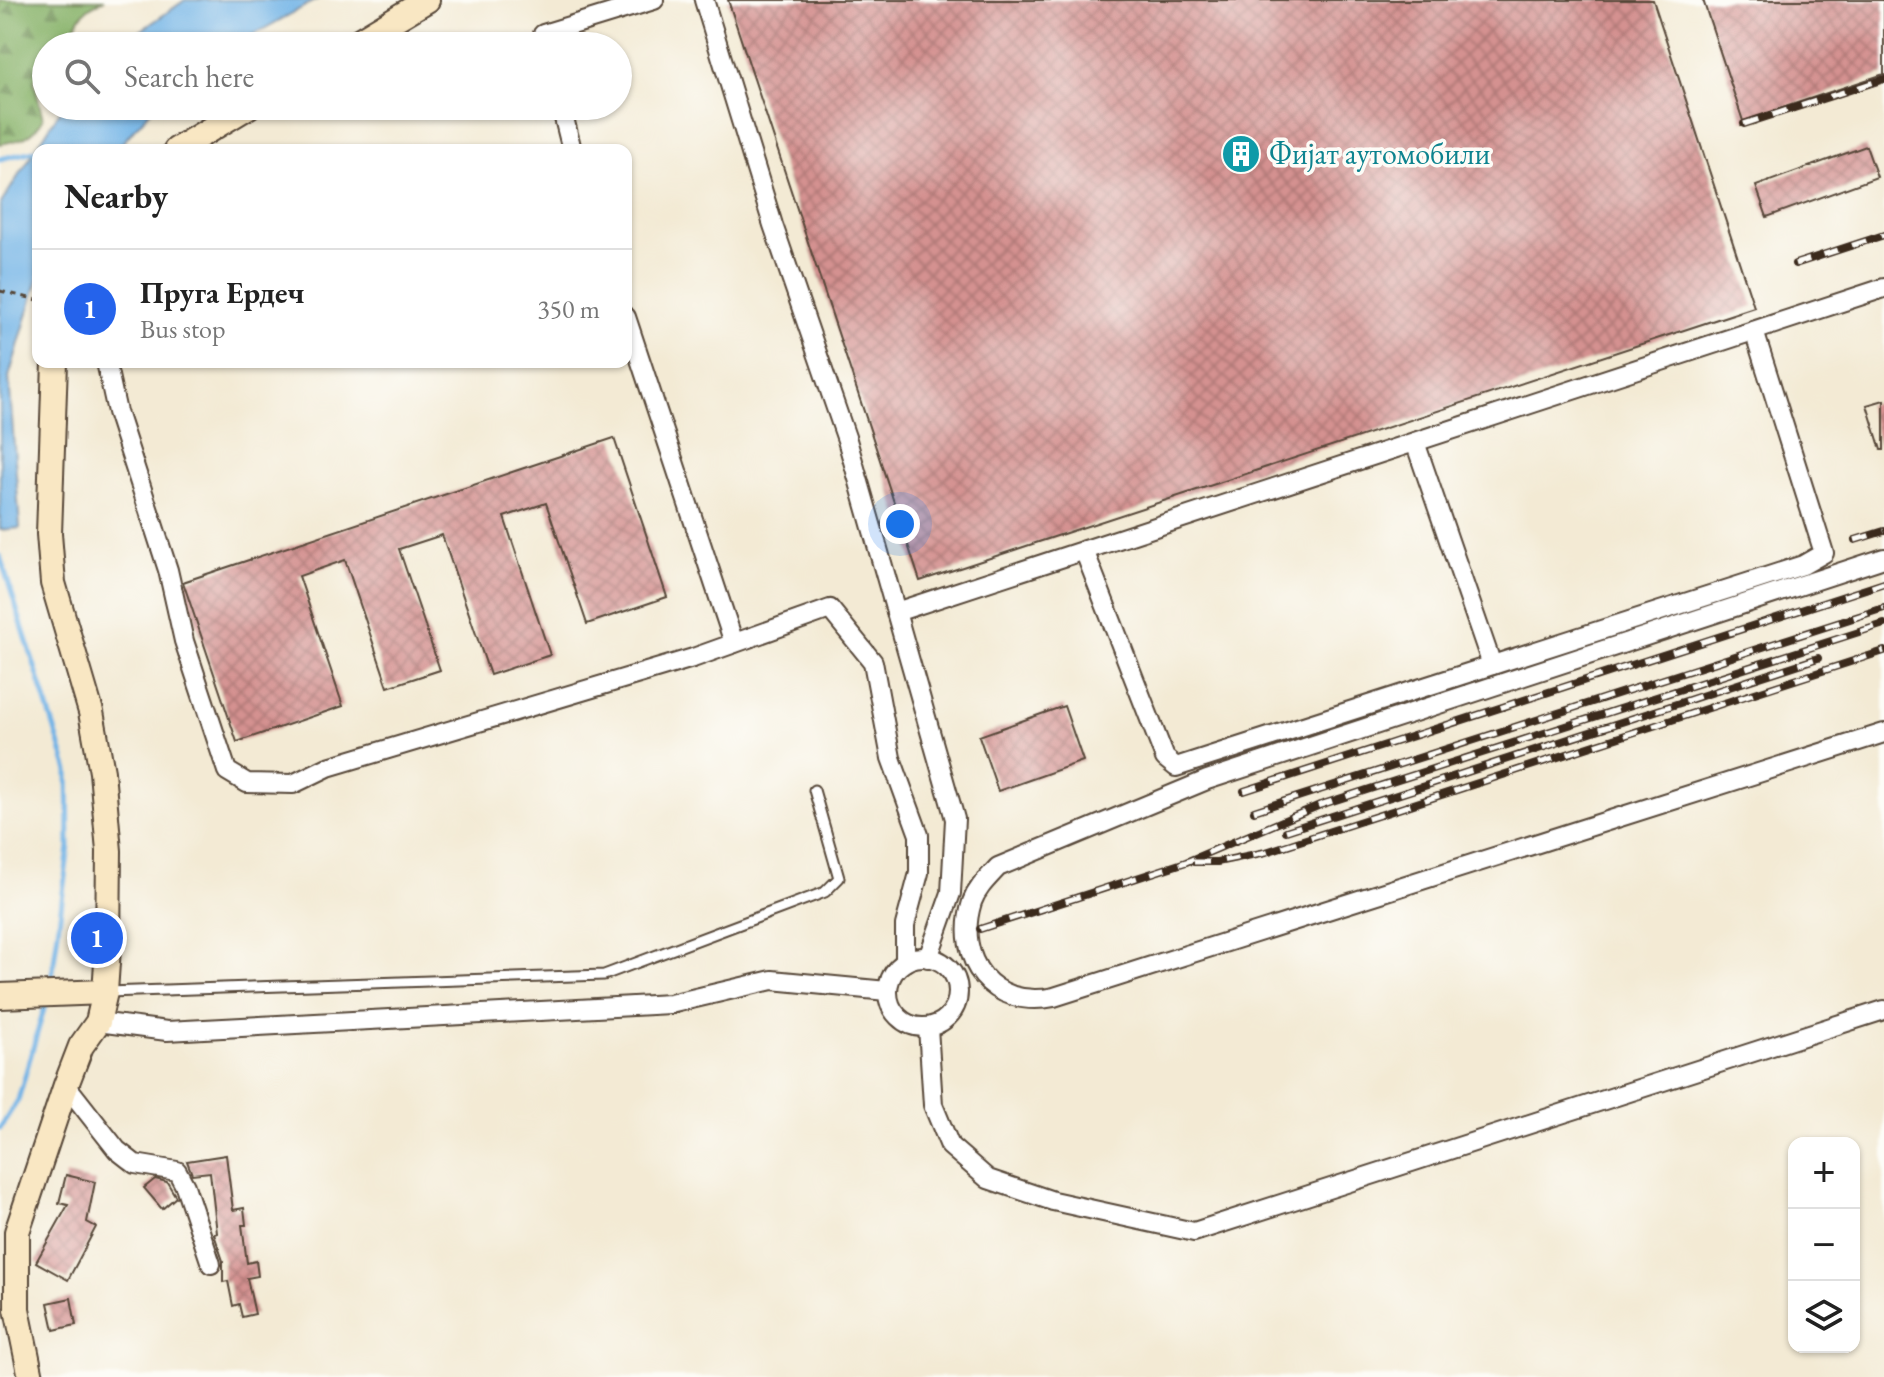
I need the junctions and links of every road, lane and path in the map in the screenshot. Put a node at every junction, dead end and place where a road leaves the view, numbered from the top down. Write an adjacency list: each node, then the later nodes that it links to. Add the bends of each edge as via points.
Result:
1 (427, 0): 4 (street)
2 (654, 0): 5 (street)
3 (704, 0): 20 (street, via 847,440)
4 (373, 32)
5 (550, 32)
6 (226, 120): 8 (street)
7 (564, 120): 9 (street)
8 (186, 144)
9 (570, 144)
10 (1884, 288): 13 (street)
11 (0, 291): 12 (path)
12 (32, 299)
13 (1754, 331): 17 (street); 22 (street, via 1824,553 1803,565)
14 (632, 335): 21 (street)
15 (55, 368): 28 (street, via 49,534 53,583 91,712 102,772 109,851)
16 (107, 368): 21 (street, via 184,641 227,771 247,783 293,784 328,767)
17 (1415, 442): 18 (street); 22 (street)
18 (1084, 550): 20 (street); 22 (street, via 1165,758 1176,767)
19 (1884, 558): 23 (street, via 1207,780 998,867 972,902 973,958 1004,994 1033,1001 1054,997)
20 (896, 612): 25 (street, via 955,819 951,893)
21 (734, 643): 26 (street, via 830,609 873,662 891,758 919,835 919,873 905,925)
22 (1492, 665)
23 (1884, 733)
24 (814, 790): 28 (lane, via 837,884 604,975)
25 (928, 958): 26 (street); 32 (street, via 947,967 957,987 948,1017)
26 (905, 962): 27 (street)
27 (887, 991): 31 (street, via 772,980 670,1004 167,1031); 32 (street, via 904,1023)
28 (105, 992): 29 (street); 31 (street)
29 (0, 996)
30 (1884, 1010): 32 (street, via 1194,1232 1053,1201 988,1179 950,1146 933,1105)
31 (98, 1022): 33 (street, via 81,1046)
32 (928, 1027)
33 (66, 1085): 34 (street, via 117,1150 135,1164 177,1171); 35 (street, via 17,1232 17,1309)
34 (211, 1264)
35 (31, 1377)

